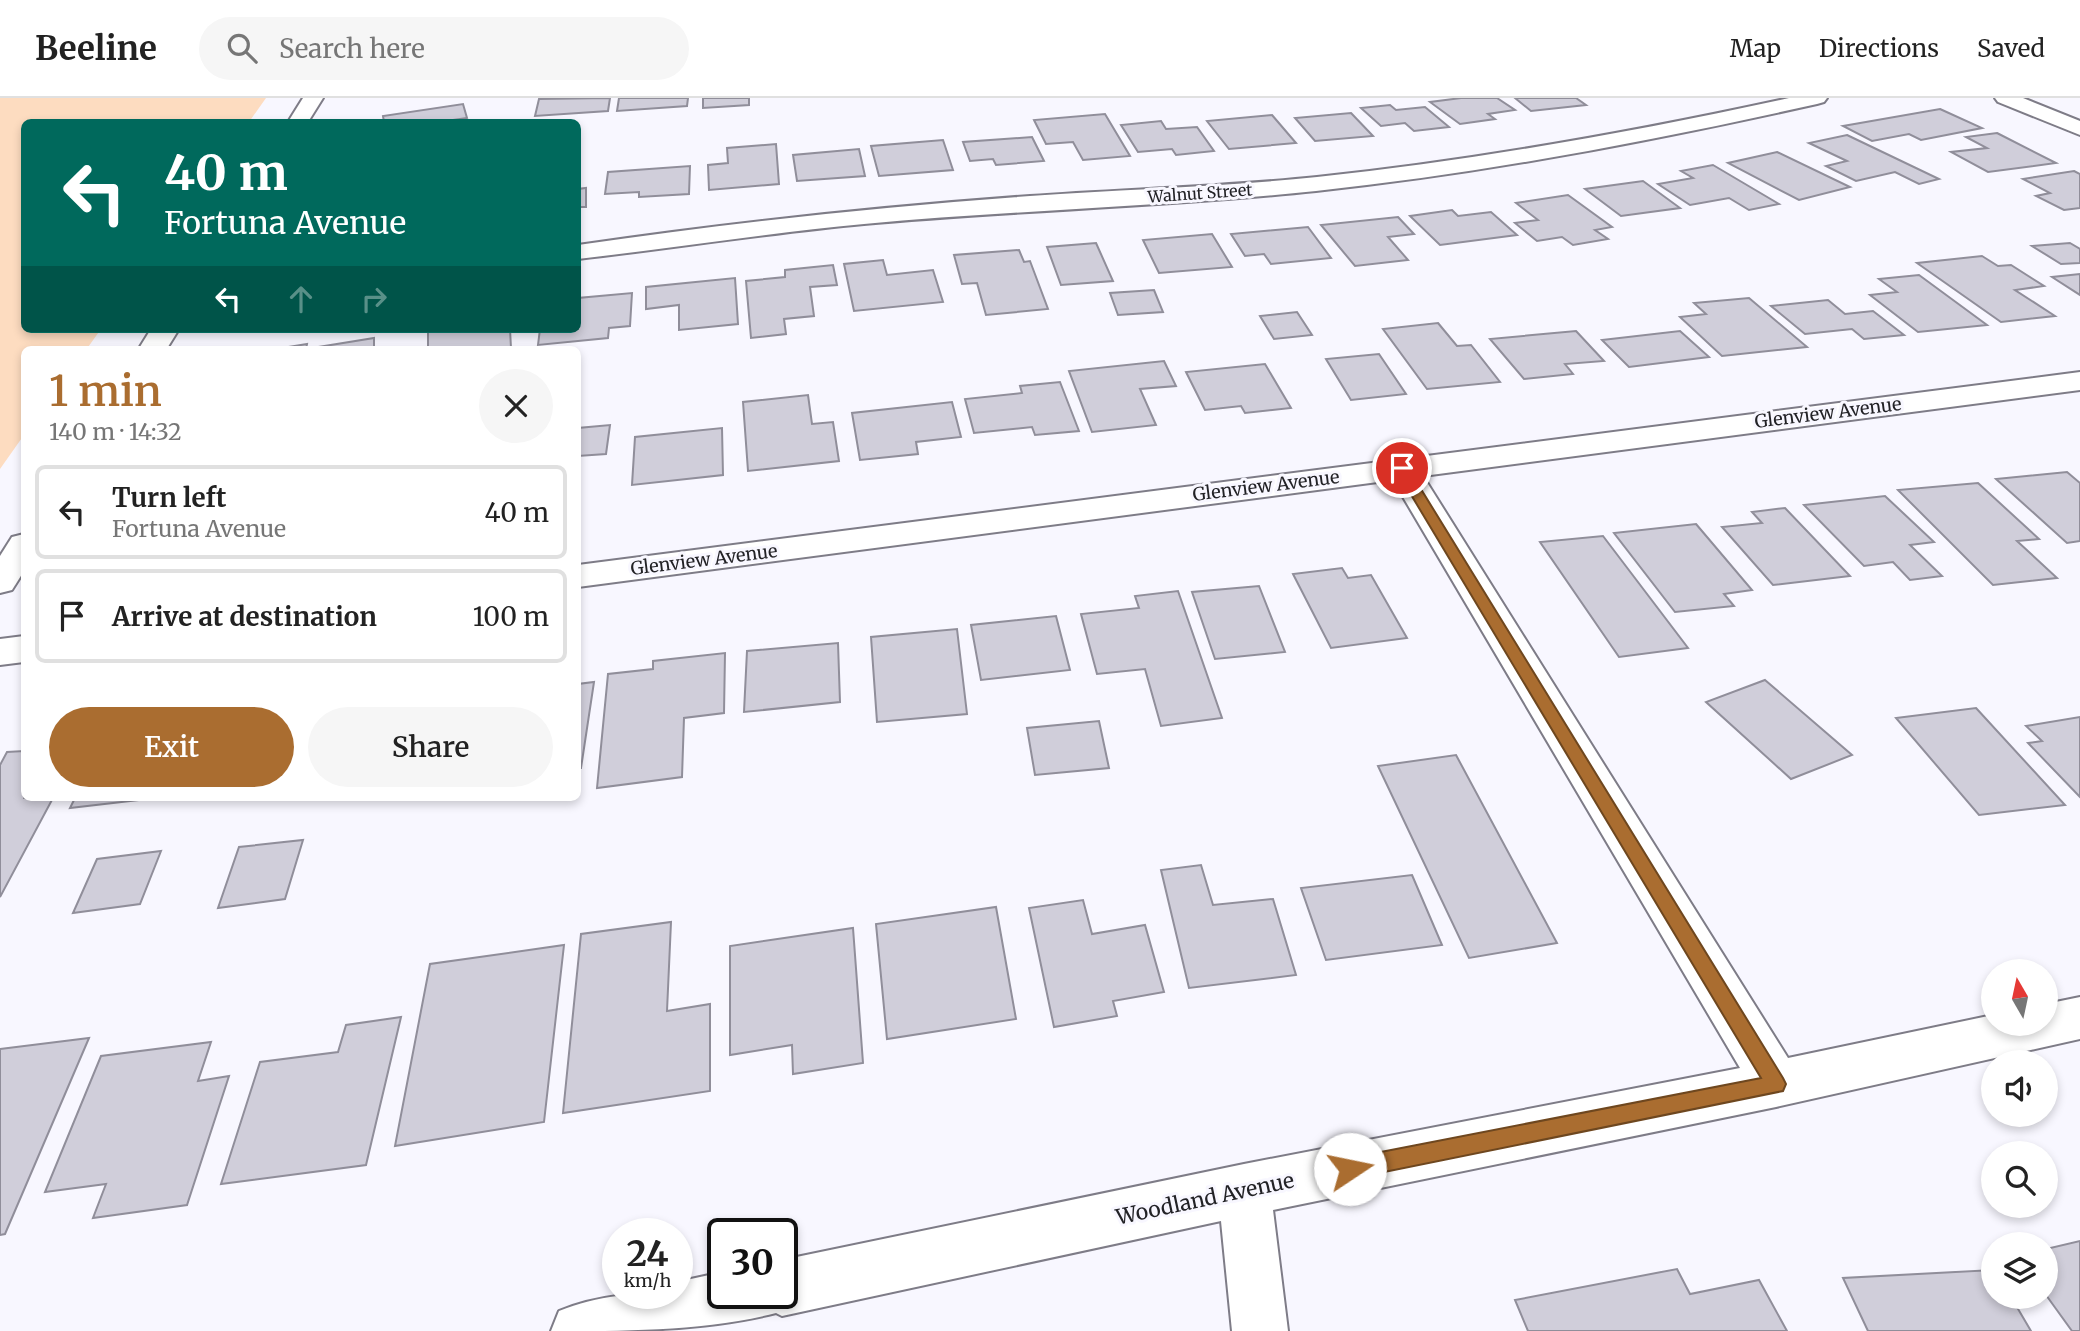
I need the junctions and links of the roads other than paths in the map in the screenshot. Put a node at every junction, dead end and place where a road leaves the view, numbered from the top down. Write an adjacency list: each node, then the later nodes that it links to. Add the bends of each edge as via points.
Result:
1 (313, 98): 4 (street)
2 (1817, 98): 6 (street, Walnut Street, via 1654,134 1405,174 1230,192 831,221)
3 (2005, 98): 5 (street)
4 (300, 119)
5 (2080, 129)
6 (581, 252)
7 (2080, 381): 8 (street, Glenview Avenue)
8 (1402, 468): 10 (street, Glenview Avenue); 15 (street)
9 (21, 550): 11 (street)
10 (581, 576)
11 (0, 582)
12 (21, 649): 13 (street)
13 (0, 652)
14 (2080, 1018): 15 (street, Woodland Avenue)
15 (1776, 1084): 16 (street, Woodland Avenue)
16 (1244, 1190): 17 (street, Woodland Avenue); 20 (street)
17 (798, 1285)
18 (707, 1304): 19 (street)
19 (579, 1331)
20 (1260, 1331)

